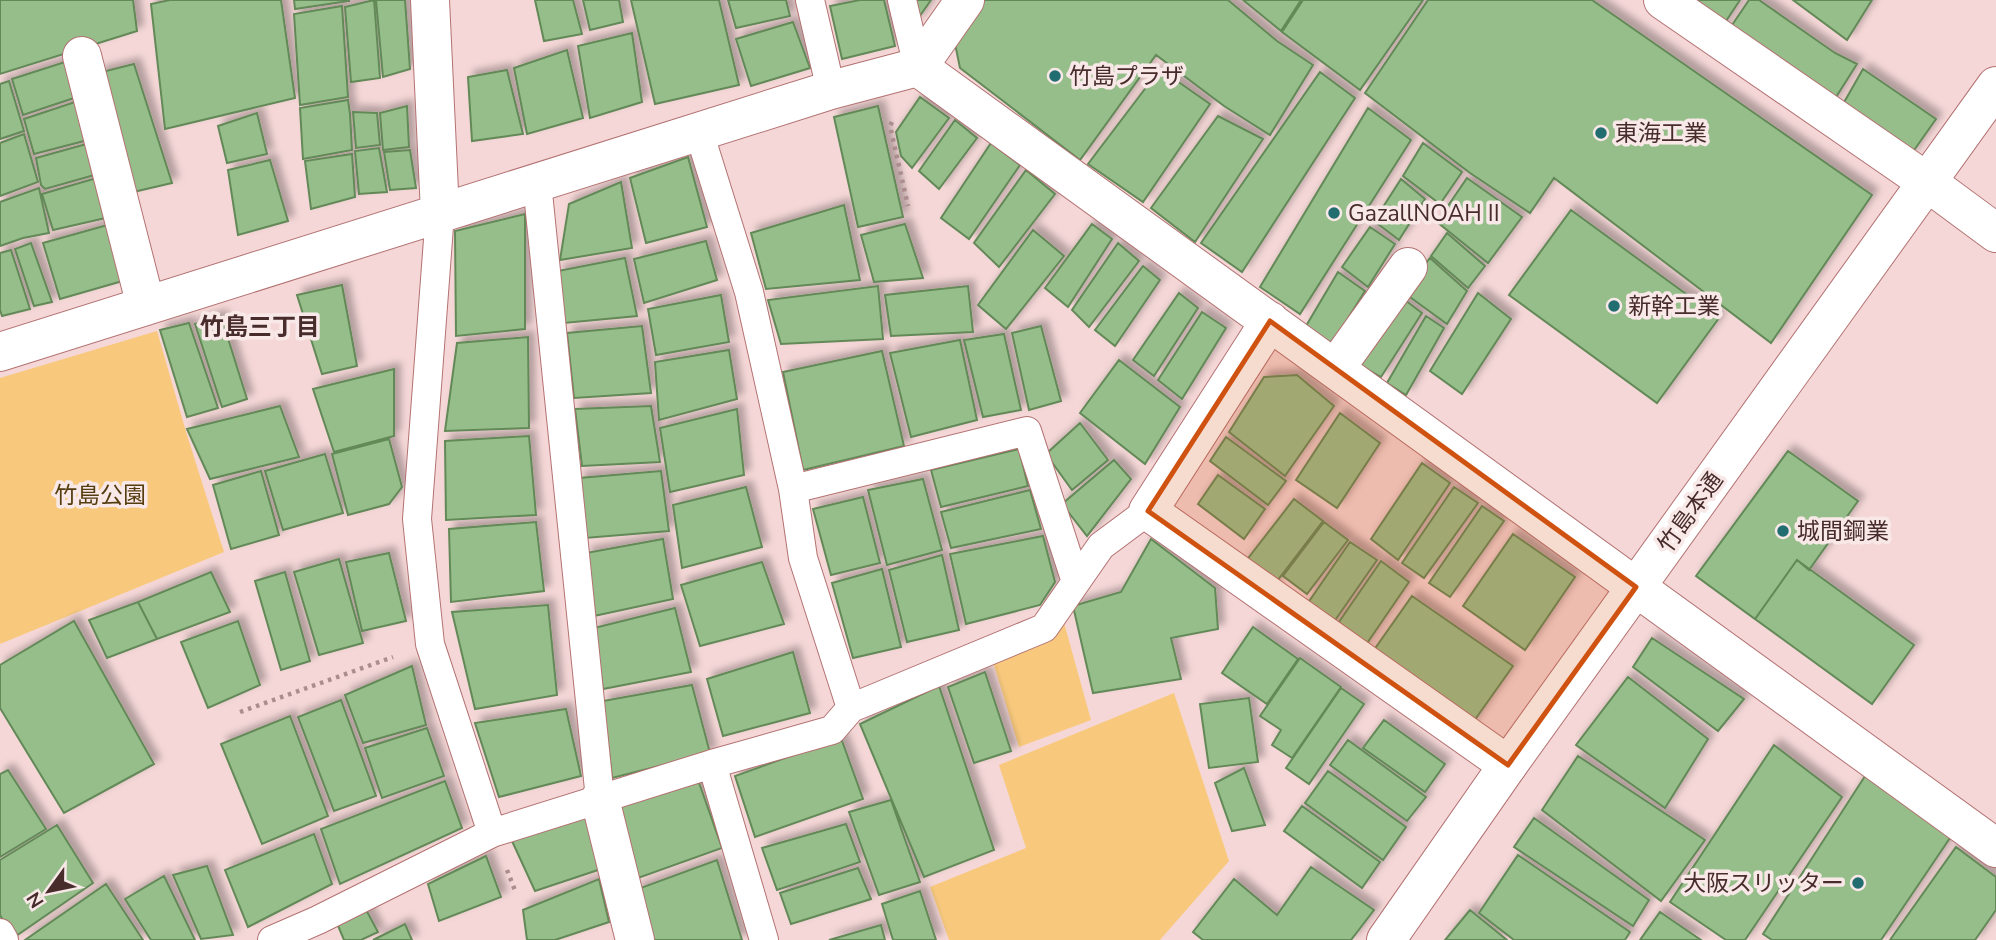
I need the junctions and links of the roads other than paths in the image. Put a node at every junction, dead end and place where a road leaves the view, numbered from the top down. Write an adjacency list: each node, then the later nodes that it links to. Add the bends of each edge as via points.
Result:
1 (430, 0): 13 (street)
2 (810, 0): 9 (lane)
3 (902, 0): 7 (lane)
4 (965, 0): 7 (street)
5 (1663, 0): 11 (street)
6 (82, 56): 16 (street)
7 (918, 67): 9 (street); 17 (street)
8 (1996, 86): 11 (street, 竹島本通)
9 (831, 90): 10 (street)
10 (699, 132): 12 (street); 20 (lane, via 749,292)
11 (1927, 182): 14 (street); 23 (street, 竹島本通)
12 (537, 183): 13 (street); 27 (lane)
13 (440, 213): 16 (street); 28 (lane, via 417,519 430,644)
14 (1996, 233)
15 (1408, 267): 19 (street)
16 (146, 306): 18 (street)
17 (1270, 321): 19 (street); 21 (street)
18 (0, 352)
19 (1335, 369): 23 (street)
20 (793, 489): 22 (lane, via 1027,431); 24 (lane, via 803,558)
21 (1148, 511): 22 (lane, via 1101,546); 26 (street)
22 (1076, 582): 24 (lane, via 1044,628)
23 (1636, 587): 26 (street, 竹島本通); 29 (street)
24 (851, 708): 25 (lane, via 832,730)
25 (712, 764): 27 (lane); 35 (lane)
26 (1508, 765): 36 (street, 竹島本通)
27 (600, 799): 28 (lane); 34 (street)
28 (492, 833): 30 (lane)
29 (1996, 848)
30 (322, 930): 33 (lane)
31 (0, 933): 32 (lane)
32 (4, 940)
33 (272, 940)
34 (635, 940)
35 (764, 940)
36 (1386, 940)

